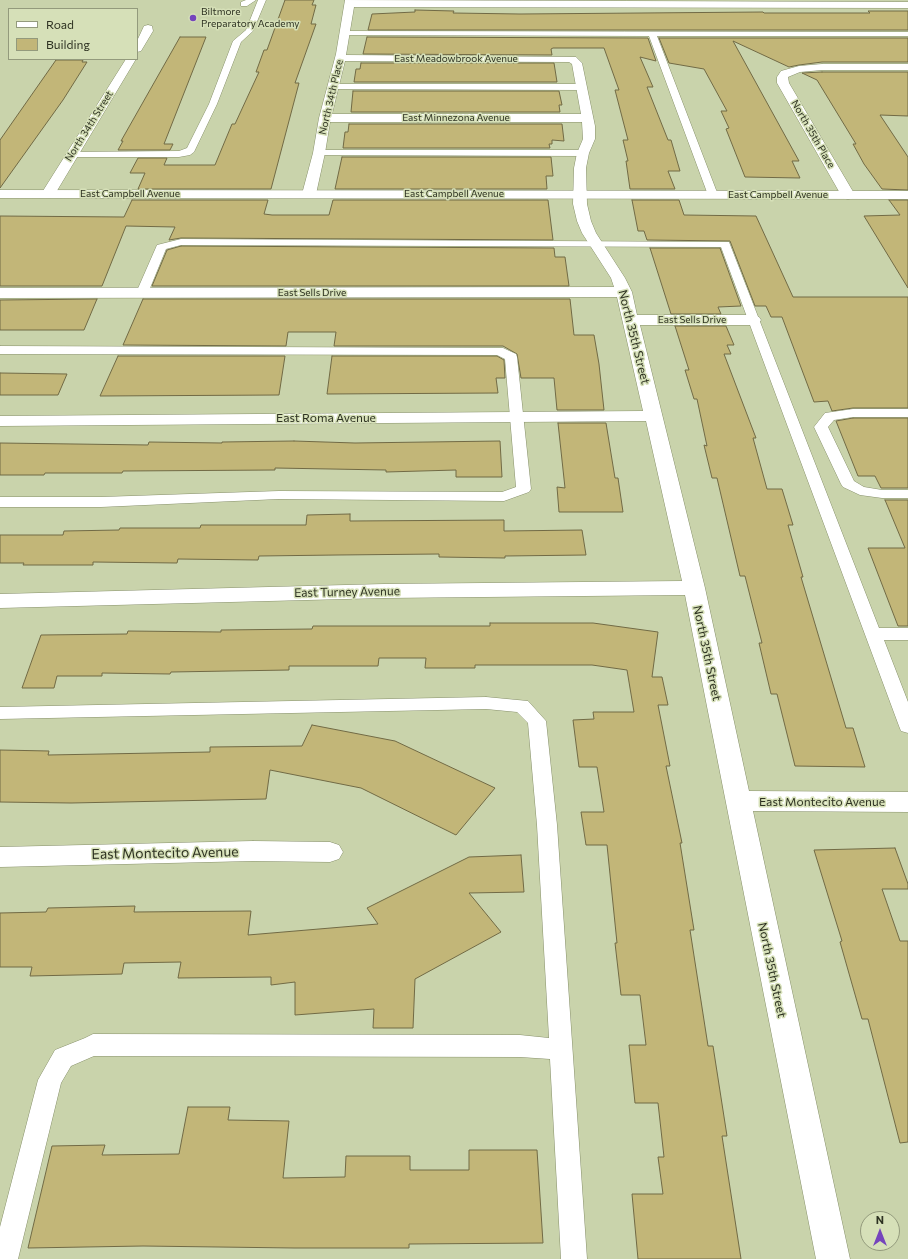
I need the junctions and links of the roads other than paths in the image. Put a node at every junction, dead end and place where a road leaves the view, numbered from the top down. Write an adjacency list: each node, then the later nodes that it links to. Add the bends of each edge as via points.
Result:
1 (252, 0): 4 (lane)
2 (262, 0): 21 (lane, via 249,31 237,41 192,150 179,154)
3 (350, 2): 5 (street); 7 (street, North 34th Place)
4 (244, 4)
5 (908, 5)
6 (148, 28): 10 (street)
7 (345, 33): 8 (lane); 11 (street, North 34th Place)
8 (652, 33): 9 (lane); 26 (lane)
9 (908, 34)
10 (138, 47)
11 (340, 58): 12 (street, East Meadowbrook Avenue); 15 (street, North 34th Place)
12 (572, 59): 16 (street, North 35th Street, via 577,63)
13 (130, 60): 21 (street, North 34th Street)
14 (908, 67): 27 (street, North 35th Place, via 822,67 799,69 785,73 782,77 783,83)
15 (333, 87): 16 (lane); 17 (street, North 34th Place)
16 (581, 87): 18 (street, North 35th Street)
17 (326, 118): 18 (street, East Minnezona Avenue); 19 (street, North 34th Place)
18 (587, 118): 20 (street, North 35th Street, via 589,140)
19 (319, 153): 20 (lane); 24 (street, North 34th Place)
20 (583, 153): 25 (street, North 35th Street)
21 (71, 155): 23 (street, North 34th Street)
22 (0, 194): 23 (street, East Campbell Avenue)
23 (48, 194): 24 (street, East Campbell Avenue)
24 (309, 194): 25 (street, East Campbell Avenue)
25 (580, 194): 26 (street, East Campbell Avenue); 29 (street, North 35th Street, via 584,221)
26 (713, 195): 27 (street, East Campbell Avenue)
27 (848, 195): 28 (street, East Campbell Avenue)
28 (908, 195)
29 (596, 243): 30 (street, North 35th Street); 32 (lane, via 181,242 161,247); 34 (lane, via 725,244)
30 (624, 292): 32 (street, East Sells Drive); 33 (street, North 35th Street)
31 (0, 293): 32 (street, East Sells Drive)
32 (142, 293)
33 (631, 320): 34 (street, East Sells Drive); 37 (street, North 35th Street)
34 (753, 320): 44 (lane)
35 (0, 350): 38 (lane, via 499,351 511,357)
36 (908, 413): 40 (lane, via 853,413 830,416 821,427 848,484 860,491)
37 (652, 416): 38 (street, East Roma Avenue); 42 (street, North 35th Street)
38 (517, 417): 39 (street, East Roma Avenue); 41 (lane, via 524,489 504,497 279,495 116,502)
39 (0, 421)
40 (908, 494)
41 (0, 502)
42 (694, 588): 43 (street, East Turney Avenue, via 384,591); 48 (street, North 35th Street)
43 (1, 604)
44 (873, 634): 45 (lane); 47 (lane)
45 (908, 634)
46 (0, 713): 52 (lane, via 486,703 522,706 538,721)
47 (908, 726)
48 (737, 801): 49 (street, East Montecito Avenue); 55 (street, North 35th Street)
49 (908, 802)
50 (330, 852): 51 (street, East Montecito Avenue)
51 (0, 857)
52 (562, 1050): 53 (lane, via 520,1046 93,1045 63,1058 50,1080); 54 (lane)
53 (5, 1259)
54 (574, 1259)
55 (833, 1259)

